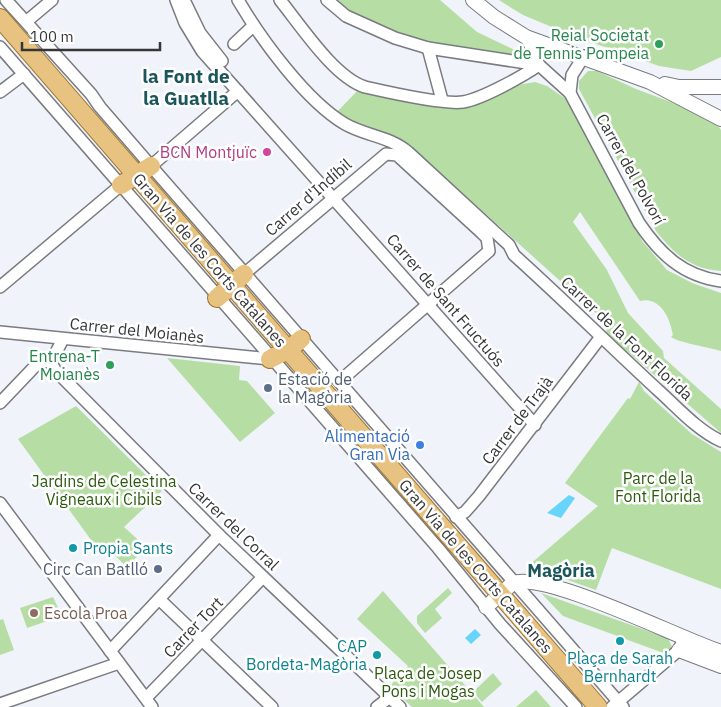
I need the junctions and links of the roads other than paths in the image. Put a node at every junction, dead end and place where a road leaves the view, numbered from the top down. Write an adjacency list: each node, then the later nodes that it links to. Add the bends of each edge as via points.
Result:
1 (6, 0): 10 (street)
2 (52, 0): 10 (street)
3 (176, 0): 21 (street, Carrer de Sant Fructuós, via 195,41)
4 (184, 0): 28 (street, Carrer de Sant Fructuós, via 207,44)
5 (238, 0): 11 (street, Carrer de la Font Florida)
6 (280, 0): 24 (street, via 348,79 374,90)
7 (327, 0): 15 (street, via 346,16 395,38)
8 (473, 0): 12 (street)
9 (0, 18): 26 (main road, Gran Via de les Corts Catalanes)
10 (27, 21): 26 (street)
11 (253, 26): 13 (street); 30 (street, Carrer de la Font Florida, via 300,83 332,115 354,129 401,146 509,245)
12 (526, 37): 16 (street); 17 (street, Carrer del Polvorí)
13 (234, 44)
14 (0, 48): 18 (street)
15 (428, 48): 17 (street); 24 (street)
16 (584, 56): 19 (street); 23 (street, via 572,76)
17 (539, 65): 23 (street, Carrer del Polvorí); 24 (street, via 527,74 465,102)
18 (24, 74): 22 (street); 27 (street)
19 (650, 82): 20 (street, via 679,87); 25 (street)
20 (721, 87)
21 (238, 91): 26 (street); 28 (street, Carrer de Sant Fructuós)
22 (0, 92)
23 (570, 94): 32 (street, Carrer del Polvorí, via 651,240 685,271)
24 (442, 100)
25 (721, 119)
26 (144, 171): 27 (main road); 31 (main road, Gran Via de les Corts Catalanes)
27 (121, 185): 33 (street); 34 (street)
28 (334, 196): 29 (street, Carrer d'Indíbil, via 382,156 397,155 487,238); 31 (street, Carrer d'Indíbil); 35 (street, Carrer de Sant Fructuós)
29 (489, 251): 30 (street); 35 (street)
30 (514, 255): 37 (street, Carrer de la Font Florida, via 593,327)
31 (238, 279): 34 (main road); 39 (main road, Gran Via de les Corts Catalanes)
32 (721, 281)
33 (0, 287)
34 (217, 298): 40 (street)
35 (428, 305): 42 (street); 44 (street, Carrer de Sant Fructuós)
36 (0, 332): 38 (street, Carrer del Moianès)
37 (600, 338): 44 (street, Carrer de Trajà); 45 (street, Carrer de la Font Florida, via 698,427)
38 (63, 339): 40 (street, Carrer del Moianès); 41 (street)
39 (294, 344): 40 (main road); 42 (street); 51 (main road, Gran Via de les Corts Catalanes)
40 (270, 359): 53 (street, via 438,548)
41 (51, 362): 43 (street, via 40,361); 49 (street, Carrer del Corral, via 73,389)
42 (340, 381): 48 (street)
43 (0, 403)
44 (535, 424): 48 (street, Carrer de Trajà, via 479,496)
45 (721, 441)
46 (0, 503): 47 (street)
47 (4, 517): 56 (street)
48 (456, 517): 51 (street)
49 (219, 535): 50 (street, Carrer del Corral); 52 (street)
50 (263, 577): 54 (street, Carrer Tort); 60 (street, Carrer del Corral)
51 (506, 588): 53 (street); 55 (street, via 524,581 553,586); 63 (street); 67 (main road, Gran Via de les Corts Catalanes)
52 (159, 600): 54 (street); 56 (street)
53 (486, 608): 66 (street)
54 (202, 641): 61 (street, Carrer Tort); 64 (street)
55 (681, 644): 57 (street); 59 (street); 63 (street)
56 (110, 651): 58 (street)
57 (721, 652)
58 (119, 663): 61 (street); 62 (street)
59 (721, 666)
60 (383, 702): 65 (street)
61 (149, 703)
62 (0, 704)
63 (618, 705)
64 (272, 707)
65 (400, 707)
66 (576, 707)
67 (598, 707)

